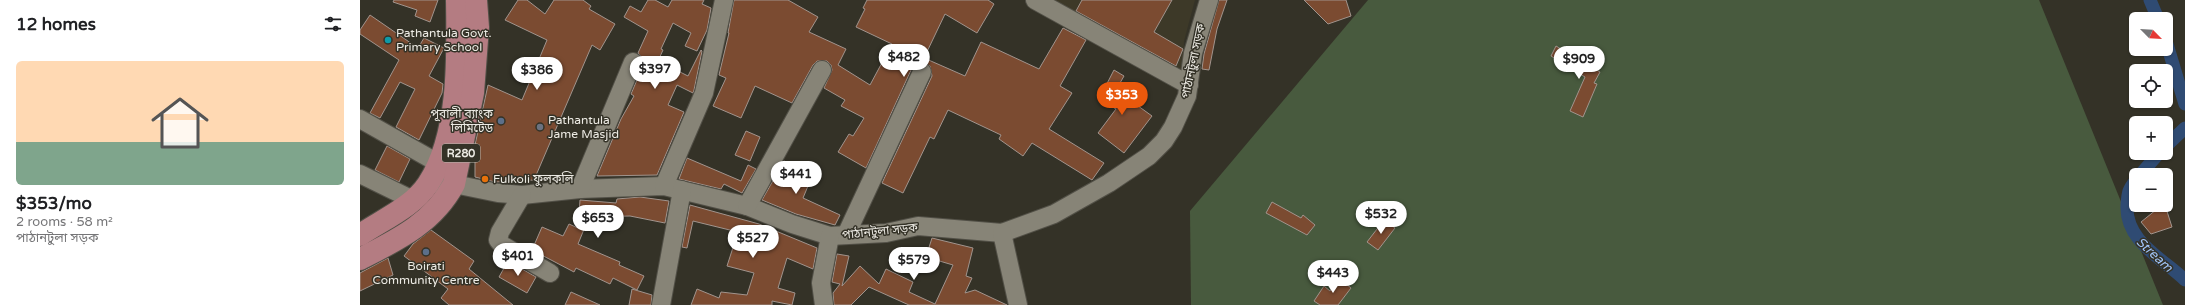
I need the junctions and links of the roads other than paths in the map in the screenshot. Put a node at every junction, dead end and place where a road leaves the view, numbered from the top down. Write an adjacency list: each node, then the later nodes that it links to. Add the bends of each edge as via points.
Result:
1 (457, 0): 11 (main road, R280, via 458,41 451,125)
2 (476, 0): 13 (main road, R280, via 478,27 473,93)
3 (724, 0): 15 (street, via 704,93)
4 (1035, 0): 9 (street)
5 (1209, 0): 9 (street, পাঠানটুলা সড়ক, via 1193,53)
6 (633, 62): 16 (street)
7 (822, 70): 20 (street)
8 (922, 72): 23 (street)
9 (1189, 85): 21 (street, পাঠানটুলা সড়ক, via 1187,96 1173,127 1149,156 1109,183 1054,214)
10 (360, 119): 11 (street)
11 (438, 163): 14 (main road, R280)
12 (360, 174): 19 (street)
13 (454, 184): 14 (street, পাঠানটুলা সড়ক); 18 (street, পাঠানটুলা সড়ক); 24 (main road, R280, via 447,198 434,213 400,238)
14 (428, 185): 19 (main road, R280)
15 (664, 186): 16 (street, পাঠানটুলা সড়ক); 17 (street, পাঠানটুলা সড়ক)
16 (580, 189): 18 (street, পাঠানটুলা সড়ক)
17 (682, 190): 20 (street, পাঠানটুলা সড়ক); 26 (street)
18 (522, 195): 25 (street, via 498,240 502,245)
19 (413, 200): 22 (main road, R280)
20 (747, 206): 23 (street, পাঠানটুলা সড়ক, via 792,224)
21 (1002, 232): 23 (street, পাঠানটুলা সড়ক, via 918,226 886,233); 28 (street)
22 (360, 235)
23 (838, 236): 27 (street, via 821,283)
24 (360, 259)
25 (550, 273)
26 (661, 305)
27 (824, 305)
28 (1018, 305)

